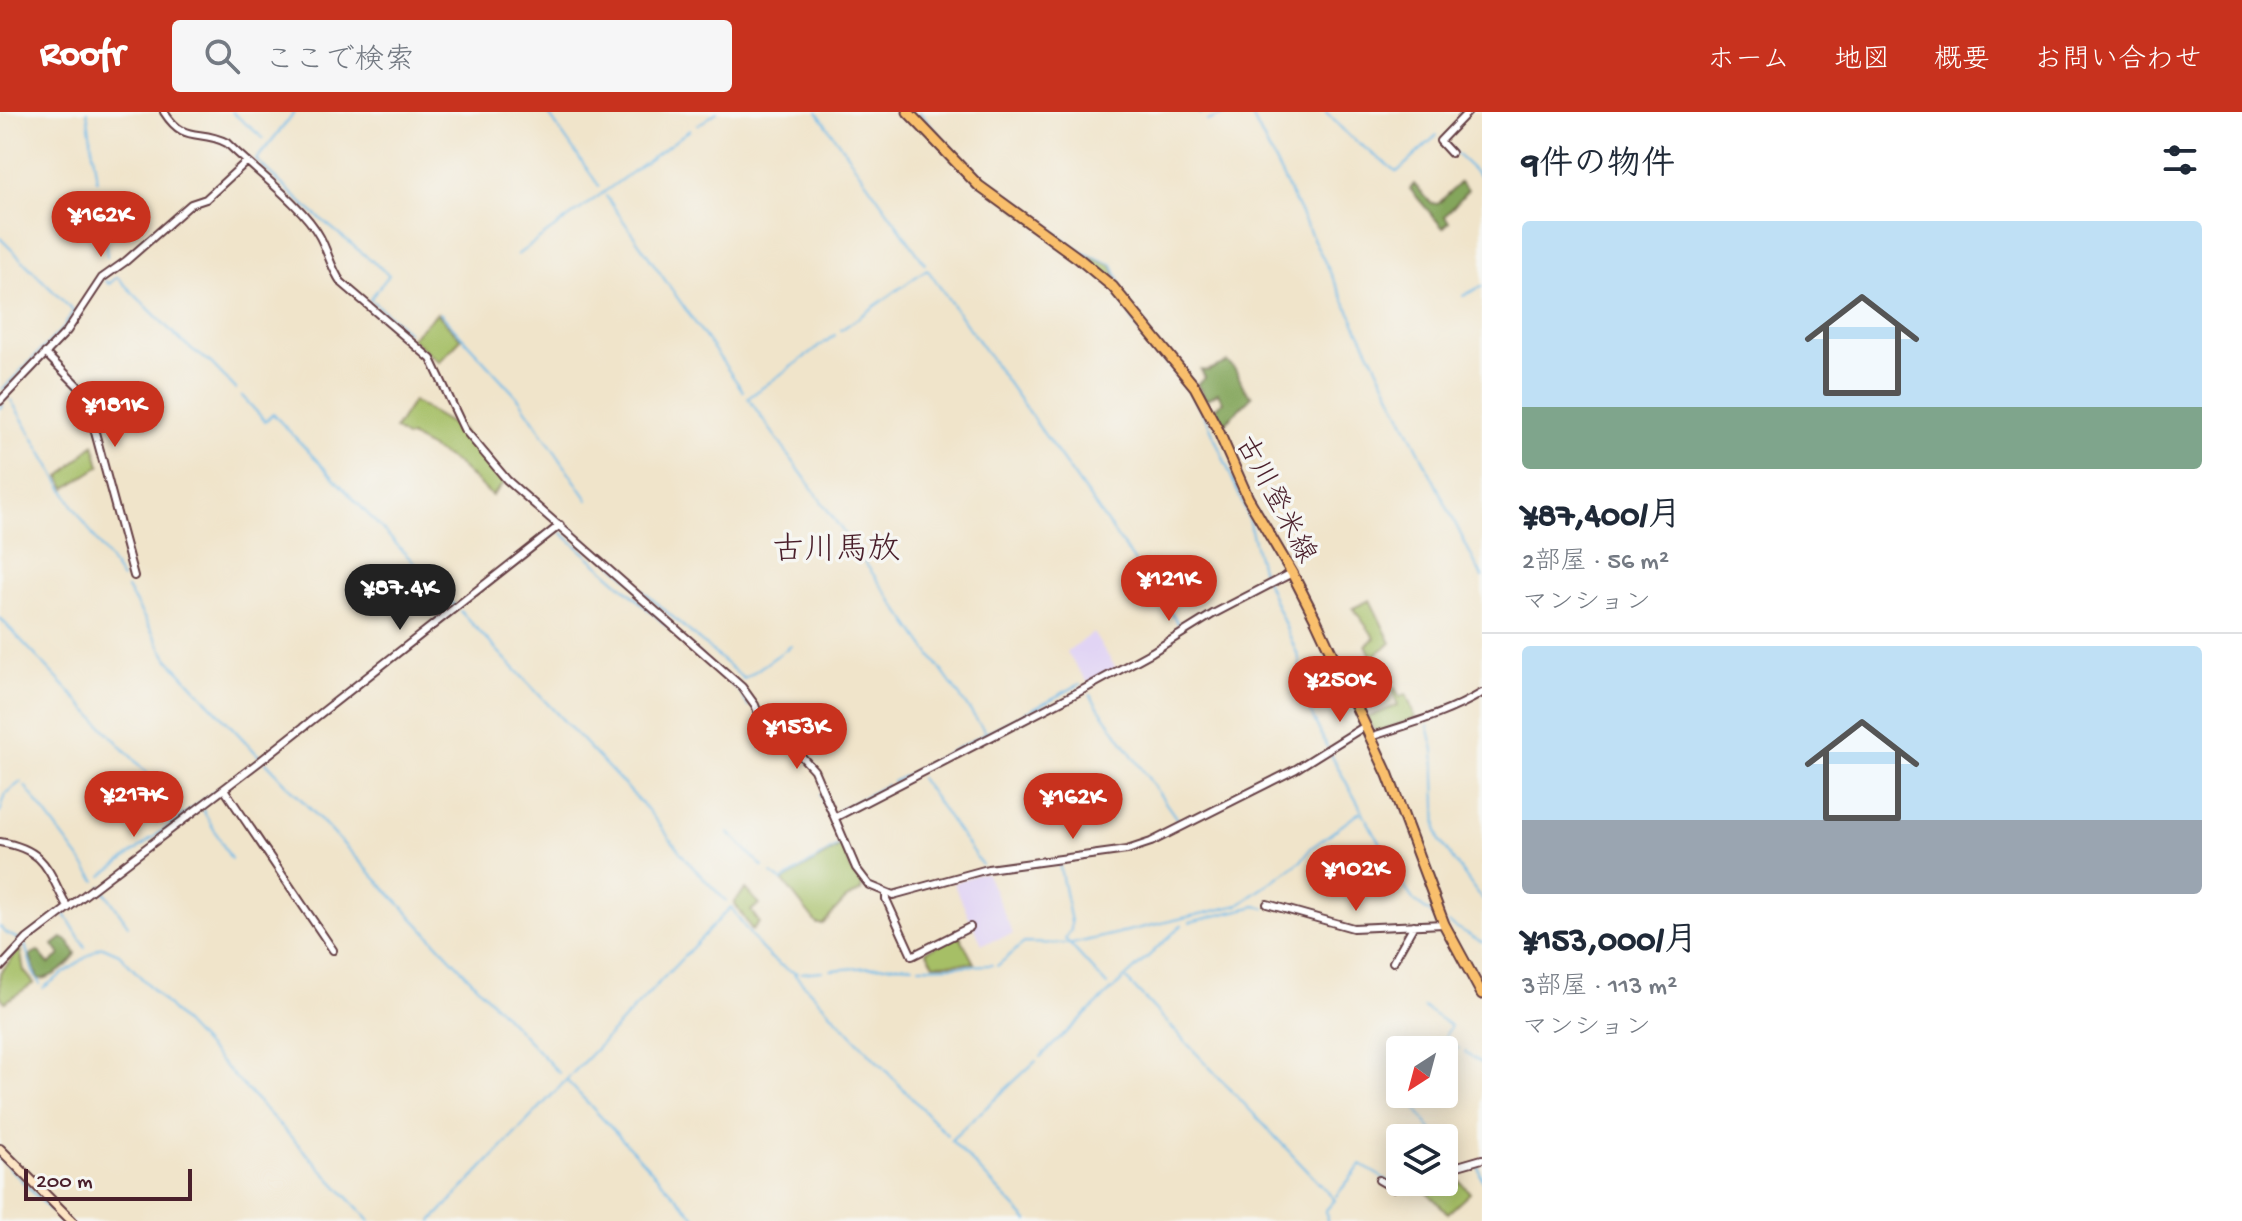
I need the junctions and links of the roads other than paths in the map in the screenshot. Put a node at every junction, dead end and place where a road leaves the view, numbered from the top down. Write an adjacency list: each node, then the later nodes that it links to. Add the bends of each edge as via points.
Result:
1 (164, 112): 5 (street, via 175,128 222,140)
2 (908, 112): 9 (main road, 古川登米線, via 979,186 1113,287 1160,343 1202,398 1248,498)
3 (1468, 112): 4 (street, via 1440,141)
4 (1451, 153)
5 (246, 162): 6 (street, via 102,278 67,331); 8 (street, via 320,236 341,282 431,359 464,429 507,480)
6 (45, 353): 7 (street); 10 (street, via 83,391)
7 (0, 401)
8 (560, 525): 14 (street); 15 (street, via 742,687 763,725 814,770)
9 (1292, 573): 12 (main road, 古川登米線); 15 (street, via 1088,687)
10 (134, 576)
11 (1482, 693): 13 (street, via 1430,718)
12 (1365, 726): 13 (main road, 古川登米線); 17 (street, via 1151,842 988,869 904,893)
13 (1370, 737): 20 (main road, 古川登米線)
14 (224, 789): 19 (street); 23 (street)
15 (836, 817): 17 (street, via 863,879)
16 (0, 842): 19 (street, via 35,853)
17 (886, 893): 22 (street, via 912,956)
18 (1267, 904): 21 (street, via 1353,928)
19 (68, 908): 25 (street, via 19,945)
20 (1443, 921): 21 (street); 26 (main road, 古川登米線)
21 (1414, 925): 24 (street)
22 (970, 927)
23 (333, 950)
24 (1393, 962)
25 (0, 968)
26 (1482, 994)
27 (0, 1149): 32 (street)
28 (1482, 1159): 29 (street)
29 (1458, 1166)
30 (1379, 1180): 31 (street)
31 (1386, 1184)
32 (72, 1221)

